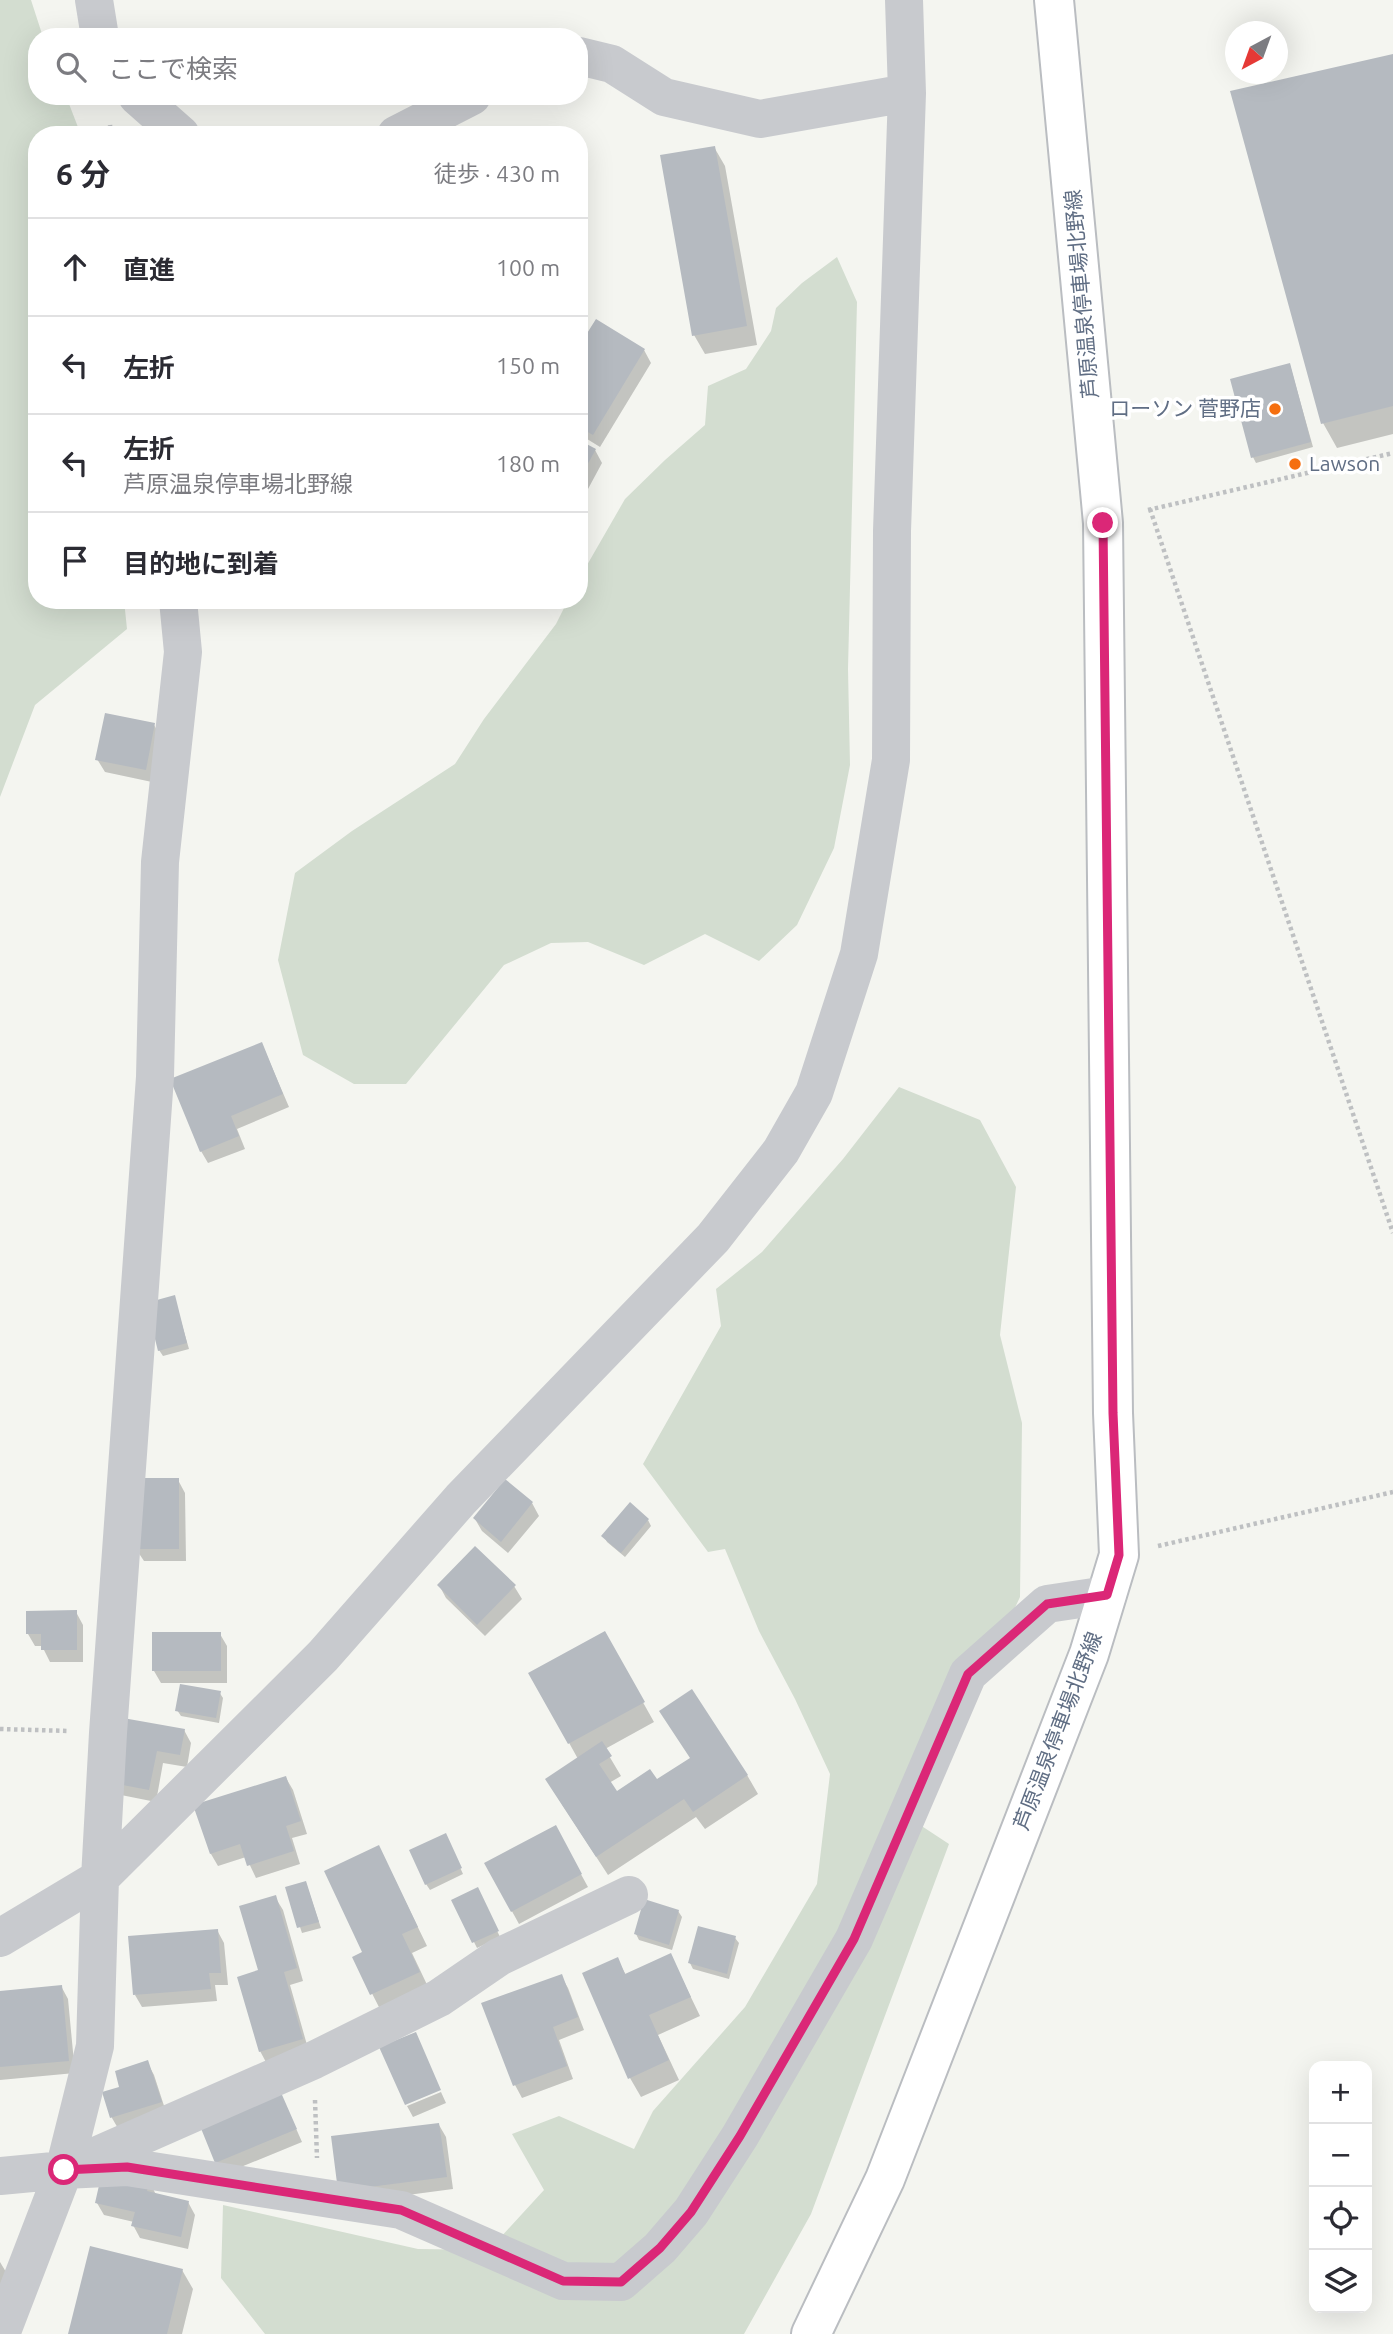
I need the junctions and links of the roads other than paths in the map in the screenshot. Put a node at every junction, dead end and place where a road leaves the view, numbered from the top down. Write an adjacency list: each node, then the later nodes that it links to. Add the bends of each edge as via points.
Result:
1 (904, 0): 4 (street)
2 (1054, 0): 10 (main road, 芦原温泉停車場北野線, via 1103,523 1113,1413 1119,1555)
3 (588, 58): 4 (street, via 612,64 664,97 760,119)
4 (907, 93): 11 (street, via 892,531 891,760 859,954 814,1093 781,1151 713,1238 461,1499 323,1656)
5 (147, 105): 7 (street)
6 (454, 105): 8 (street)
7 (171, 126)
8 (414, 126)
9 (179, 609): 11 (street, via 183,652 160,862 155,1077)
10 (1107, 1595): 14 (street, via 1047,1604 968,1674 854,1939 691,2212 660,2248 621,2282 563,2281 401,2210 127,2167); 17 (main road, 芦原温泉停車場北野線, via 1089,1654 885,2179)
11 (100, 1878): 13 (street); 14 (street, via 95,2046)
12 (629, 1895): 14 (street, via 499,1957 439,1998 314,2060)
13 (0, 1938)
14 (64, 2170): 15 (street); 16 (street)
15 (0, 2176)
16 (1, 2334)
17 (811, 2334)

